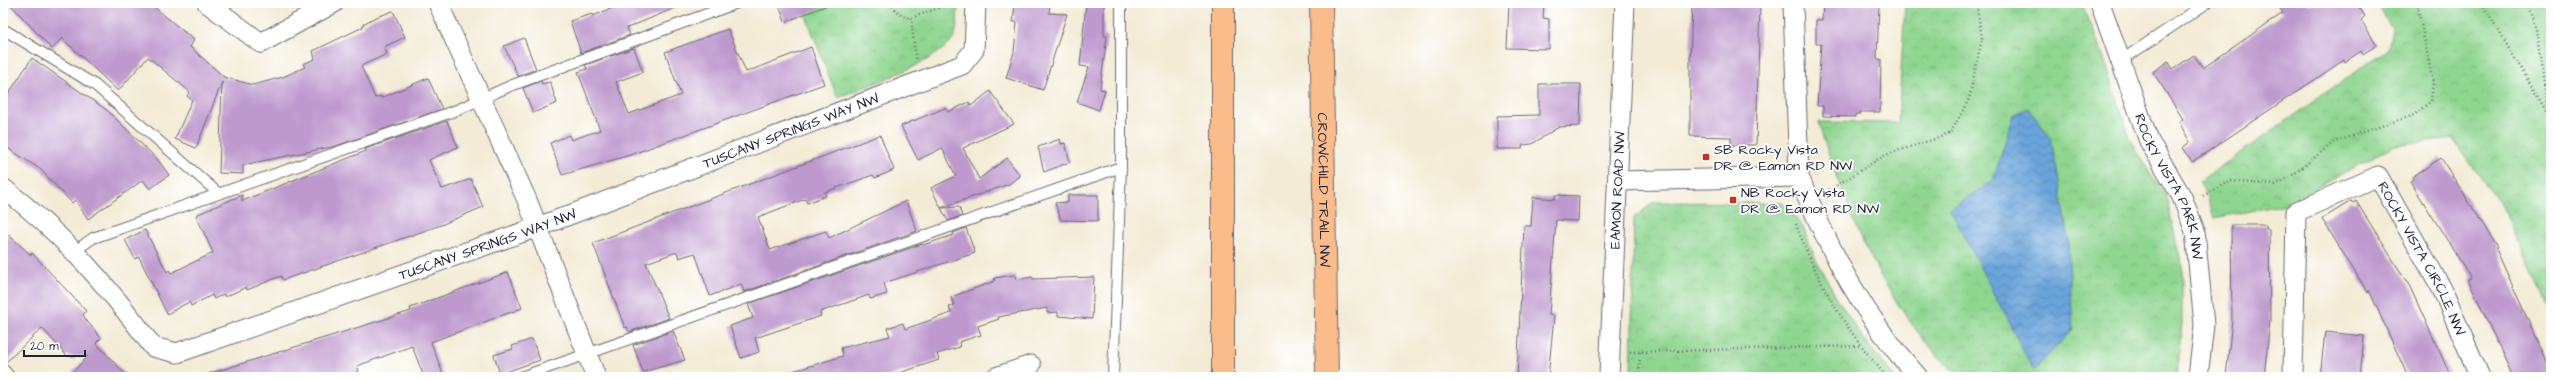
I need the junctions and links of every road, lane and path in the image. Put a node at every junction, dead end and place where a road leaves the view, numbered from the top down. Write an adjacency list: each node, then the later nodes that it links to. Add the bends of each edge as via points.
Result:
1 (207, 3): 2 (street, via 261,43)
2 (334, 3)
3 (438, 3): 23 (street)
4 (737, 3): 23 (lane)
5 (889, 3): 19 (path, via 902,16)
6 (952, 3): 19 (path)
7 (976, 3): 22 (street, TUSCANY SPRINGS WAY NW, via 974,50 962,66)
8 (1121, 3): 26 (lane)
9 (1223, 3): 46 (highway)
10 (1321, 3): 47 (highway, CROWCHILD TRAIL NW)
11 (1625, 3): 28 (street, EAMON ROAD NW)
12 (1793, 3): 27 (street)
13 (1976, 3): 32 (path, via 1982,38 1970,98 1950,134 1885,155)
14 (2100, 3): 21 (street, ROCKY VISTA PARK NW)
15 (2207, 3): 21 (lane)
16 (2417, 3): 31 (path, via 2433,82 2430,102 2414,115 2334,142 2290,177 2275,185 2230,181 2203,197)
17 (2482, 3): 24 (path)
18 (2526, 3): 24 (path, via 2536,29)
19 (911, 18): 22 (path)
20 (3, 29): 30 (lane, via 95,85)
21 (2122, 60): 51 (street, ROCKY VISTA PARK NW, via 2149,141 2182,197 2195,231 2204,325)
22 (920, 82): 33 (street, TUSCANY SPRINGS WAY NW)
23 (482, 98): 30 (lane, via 457,110); 33 (street)
24 (2548, 113): 25 (path)
25 (2551, 119)
26 (1121, 167): 38 (lane); 45 (lane)
27 (1799, 177): 28 (street); 32 (street)
28 (1618, 181): 36 (street, EAMON ROAD NW)
29 (3, 188): 34 (street, TUSCANY SPRINGS WAY NW)
30 (218, 193): 34 (lane, via 93,238)
31 (2199, 194)
32 (1810, 202): 50 (street, via 1826,241 1855,294 1896,353)
33 (538, 227): 34 (street, TUSCANY SPRINGS WAY NW, via 177,353 153,347 118,299); 38 (street)
34 (75, 251)
35 (1859, 346): 37 (path)
36 (1610, 352): 37 (path); 48 (street, EAMON ROAD NW)
37 (1640, 352): 49 (path)
38 (588, 355): 42 (lane); 43 (street)
39 (1031, 365): 44 (street)
40 (3, 369): 41 (lane)
41 (10, 377)
42 (521, 377)
43 (596, 377)
44 (996, 377)
45 (1113, 377)
46 (1223, 377)
47 (1327, 377)
48 (1609, 377)
49 (1639, 377)
50 (1918, 377)
51 (2198, 377)
52 (2293, 377): 53 (street, ROCKY VISTA CIRCLE NW, via 2296,212 2378,176 2442,289)
53 (2480, 377)

